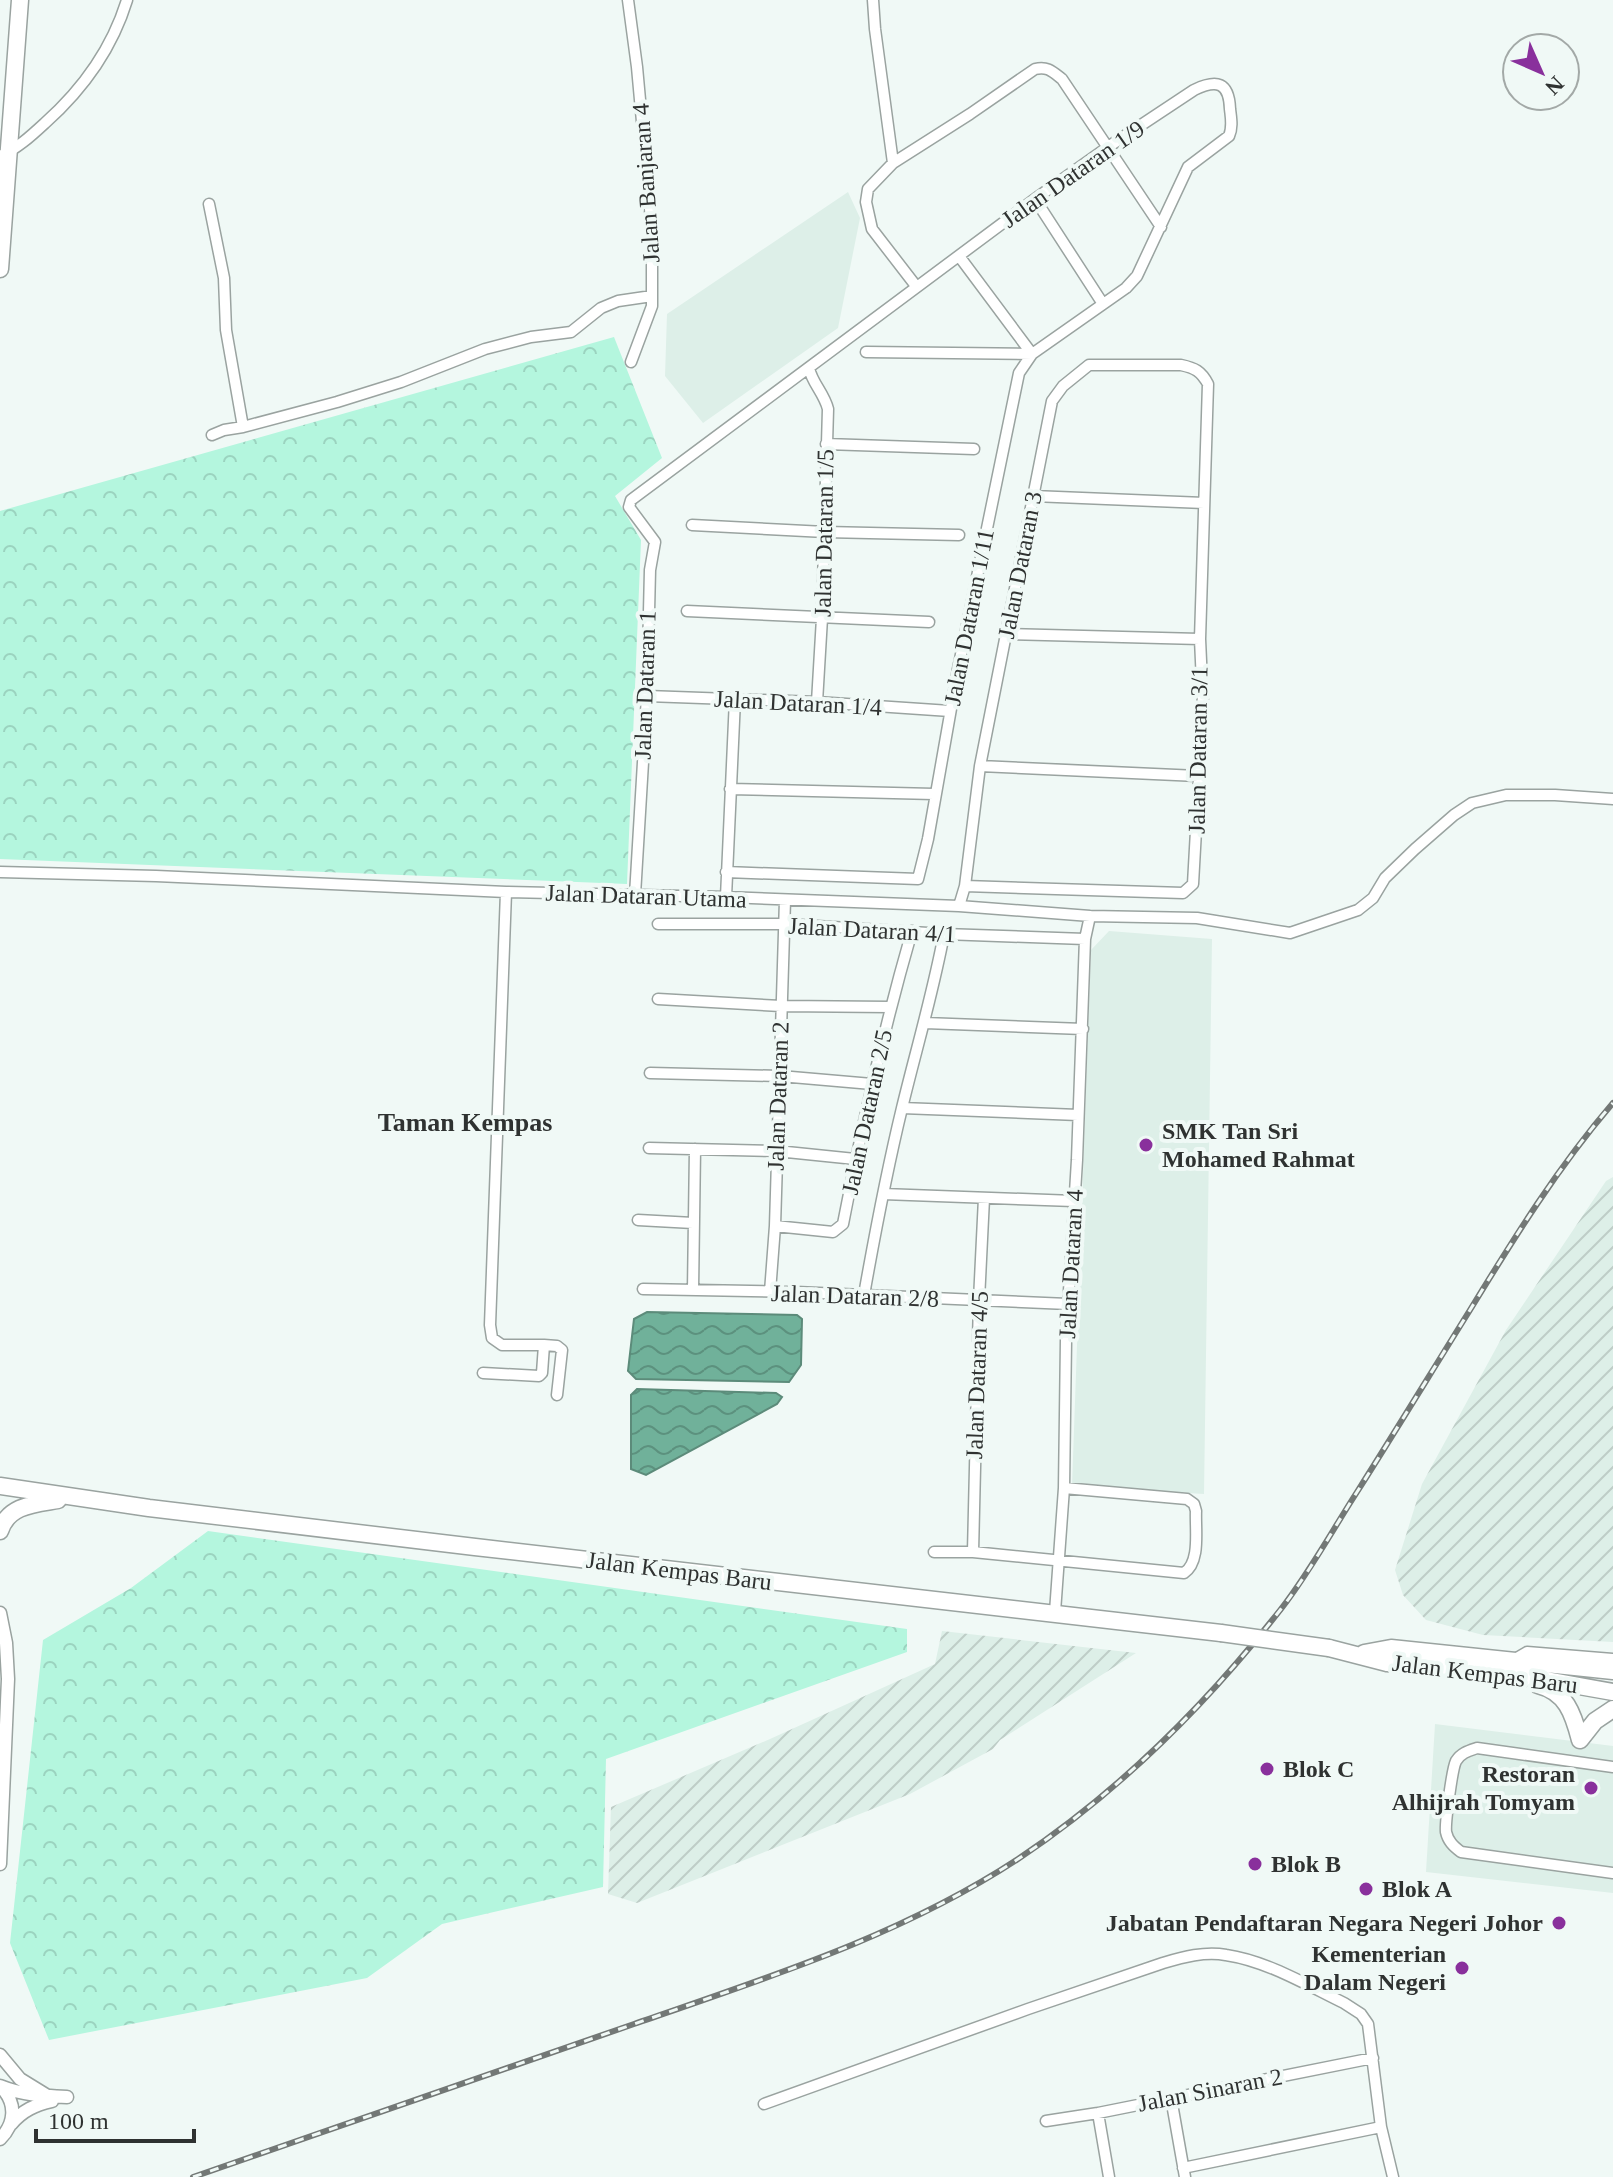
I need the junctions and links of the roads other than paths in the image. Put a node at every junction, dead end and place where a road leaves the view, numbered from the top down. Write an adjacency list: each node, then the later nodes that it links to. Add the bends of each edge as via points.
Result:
1 (20, 0): 6 (main road)
2 (127, 0): 6 (street, via 103,56 77,92)
3 (628, 0): 15 (street, Jalan Banjaran 4, via 652,231)
4 (873, 0): 7 (street)
5 (1108, 147): 7 (street, via 1062,79 1043,67); 9 (street, Jalan Dataran 1/9); 11 (street); 11 (street, Jalan Dataran 1/9, via 1206,84 1218,84 1229,94 1229,136 1188,167)
6 (4, 155): 8 (main road)
7 (893, 163): 14 (street, via 868,189 867,214 872,229)
8 (2, 191): 13 (main road)
9 (1035, 199): 12 (street, Jalan Dataran 1/9); 16 (street)
10 (209, 204): 22 (street)
11 (1161, 227): 16 (street, Jalan Dataran 1/9, via 1137,276)
12 (959, 256): 14 (street, Jalan Dataran 1/9); 18 (street)
13 (0, 269)
14 (916, 286): 20 (street, Jalan Dataran 1/9)
15 (652, 296): 19 (street, Jalan Banjaran 4); 22 (street, via 601,308 571,332 485,349 401,382)
16 (1103, 304): 18 (street, Jalan Dataran 1/9)
17 (866, 352): 18 (street)
18 (1032, 354): 40 (street, Jalan Dataran 1/11, via 1019,373)
19 (631, 362)
20 (809, 368): 24 (street, Jalan Dataran 1/5, via 828,409); 26 (street, Jalan Dataran 1/9)
21 (1208, 384): 27 (street, Jalan Dataran 3, via 1194,368 1181,365 1089,365 1052,401); 28 (street, Jalan Dataran 3/1)
22 (243, 427): 23 (street)
23 (212, 435)
24 (826, 444): 25 (street); 30 (street, Jalan Dataran 1/5)
25 (974, 449)
26 (643, 490): 37 (street, Jalan Dataran 1, via 629,507 655,542)
27 (1033, 496): 28 (street); 35 (street, Jalan Dataran 3)
28 (1204, 503): 36 (street, Jalan Dataran 3/1)
29 (692, 525): 30 (street)
30 (825, 532): 31 (street); 33 (street, Jalan Dataran 1/5)
31 (959, 535)
32 (687, 611): 33 (street)
33 (822, 618): 34 (street); 39 (street, Jalan Dataran 1/5)
34 (929, 622)
35 (1007, 634): 36 (street); 41 (street, Jalan Dataran 3)
36 (1200, 639): 42 (street, Jalan Dataran 3/1)
37 (647, 696): 38 (street, Jalan Dataran 1/4); 50 (street, Jalan Dataran 1)
38 (735, 699): 39 (street, Jalan Dataran 1/4); 43 (street)
39 (817, 702): 40 (street, Jalan Dataran 1/4)
40 (950, 711): 44 (street, Jalan Dataran 1/11)
41 (980, 766): 42 (street); 48 (street, Jalan Dataran 3)
42 (1198, 776): 48 (street, Jalan Dataran 3/1, via 1193,884 1183,893)
43 (730, 789): 44 (street); 47 (street)
44 (934, 794): 47 (street, Jalan Dataran 1/11, via 918,879)
45 (1613, 799): 54 (street, Jalan Dataran Utama, via 1506,795 1472,803 1415,849 1358,910 1290,933 1197,918)
46 (0, 872): 49 (street, Jalan Dataran Utama)
47 (726, 872): 51 (street)
48 (965, 886): 53 (street, Jalan Dataran 3)
49 (506, 892): 50 (street, Jalan Dataran Utama); 86 (street, via 490,1325 492,1338 502,1345)
50 (635, 895): 51 (street, Jalan Dataran Utama)
51 (726, 897): 52 (street, Jalan Dataran Utama)
52 (785, 900): 53 (street, Jalan Dataran Utama); 56 (street, Jalan Dataran 2)
53 (959, 906): 54 (street, Jalan Dataran Utama)
54 (1090, 916): 59 (street, Jalan Dataran 4)
55 (658, 924): 56 (street, Jalan Dataran 4/1)
56 (785, 924): 57 (street, Jalan Dataran 4/1); 61 (street, Jalan Dataran 2)
57 (912, 931): 58 (street, Jalan Dataran 4/1); 62 (street, Jalan Dataran 2/5)
58 (944, 934): 59 (street, Jalan Dataran 4/1); 63 (street)
59 (1085, 939): 64 (street, Jalan Dataran 4)
60 (658, 999): 61 (street)
61 (781, 1006): 62 (street); 66 (street, Jalan Dataran 2)
62 (890, 1007): 67 (street, Jalan Dataran 2/5)
63 (925, 1023): 64 (street); 68 (street)
64 (1083, 1029): 69 (street, Jalan Dataran 4)
65 (650, 1073): 66 (street)
66 (780, 1076): 67 (street); 72 (street, Jalan Dataran 2)
67 (872, 1084): 73 (street, Jalan Dataran 2/5)
68 (902, 1108): 69 (street); 74 (street)
69 (1078, 1115): 76 (street, Jalan Dataran 4)
70 (649, 1148): 71 (street)
71 (695, 1149): 72 (street); 78 (street)
72 (777, 1151): 73 (street); 79 (street, Jalan Dataran 2)
73 (855, 1159): 79 (street, Jalan Dataran 2/5, via 838,1229)
74 (883, 1194): 75 (street); 83 (street)
75 (984, 1198): 76 (street); 84 (street, Jalan Dataran 4/5)
76 (1074, 1201): 85 (street, Jalan Dataran 4)
77 (638, 1220): 78 (street)
78 (693, 1223): 81 (street)
79 (775, 1226): 82 (street, Jalan Dataran 2)
80 (643, 1289): 81 (street, Jalan Dataran 2/8)
81 (693, 1290): 82 (street, Jalan Dataran 2/8)
82 (770, 1292): 83 (street, Jalan Dataran 2/8)
83 (864, 1295): 84 (street, Jalan Dataran 2/8)
84 (979, 1300): 85 (street, Jalan Dataran 2/8); 94 (street, Jalan Dataran 4/5)
85 (1068, 1304): 90 (street, Jalan Dataran 4)
86 (544, 1345): 87 (street, via 539,1376); 88 (street, via 562,1350)
87 (483, 1373)
88 (557, 1395)
89 (3, 1485): 91 (main road, Jalan Kempas Baru)
90 (1064, 1488): 95 (street, Jalan Dataran 4); 95 (street, via 1187,1499 1196,1511 1194,1559 1184,1573)
91 (75, 1497): 92 (main road, via 22,1506); 96 (main road, Jalan Kempas Baru)
92 (0, 1531)
93 (934, 1552): 94 (street)
94 (973, 1552): 95 (street)
95 (1058, 1560): 96 (street, Jalan Dataran 4)
96 (1055, 1612): 98 (main road, Jalan Kempas Baru, bridge)
97 (0, 1613): 108 (street, via 8,1679)
98 (1358, 1654): 100 (main road, Jalan Kempas Baru, via 1391,1648); 101 (main road, Jalan Kempas Baru, via 1387,1663)
99 (1613, 1659): 100 (street, Jalan Kempas Baru, via 1527,1652)
100 (1513, 1661): 102 (main road, Jalan Kempas Baru)
101 (1478, 1671): 103 (main road, Jalan Kempas Baru); 105 (main road, via 1555,1691 1564,1699)
102 (1613, 1671)
103 (1613, 1692)
104 (1613, 1709): 105 (main road)
105 (1580, 1740): 106 (street)
106 (1575, 1762): 107 (street); 109 (street, via 1477,1748 1464,1752 1453,1772 1449,1841 1461,1852)
107 (1613, 1767)
108 (0, 1864)
109 (1613, 1873)
110 (0, 2055): 113 (street, via 20,2079)
111 (1373, 2058): 114 (street, Jalan Sinaran 2); 115 (street, via 1368,2024 1354,2008 1256,1962 1224,1954 1195,1956 1028,2009); 119 (street)
112 (0, 2086): 113 (street); 118 (street, via 12,2103)
113 (49, 2096): 118 (street, via 67,2097 35,2105)
114 (1171, 2098): 116 (street, Jalan Sinaran 2); 121 (street)
115 (764, 2104)
116 (1098, 2113): 117 (street, Jalan Sinaran 2); 122 (street)
117 (1046, 2121)
118 (11, 2124): 120 (street)
119 (1381, 2127): 121 (street); 123 (street)
120 (0, 2139)
121 (1184, 2172)
122 (1109, 2177)
123 (1393, 2177)

